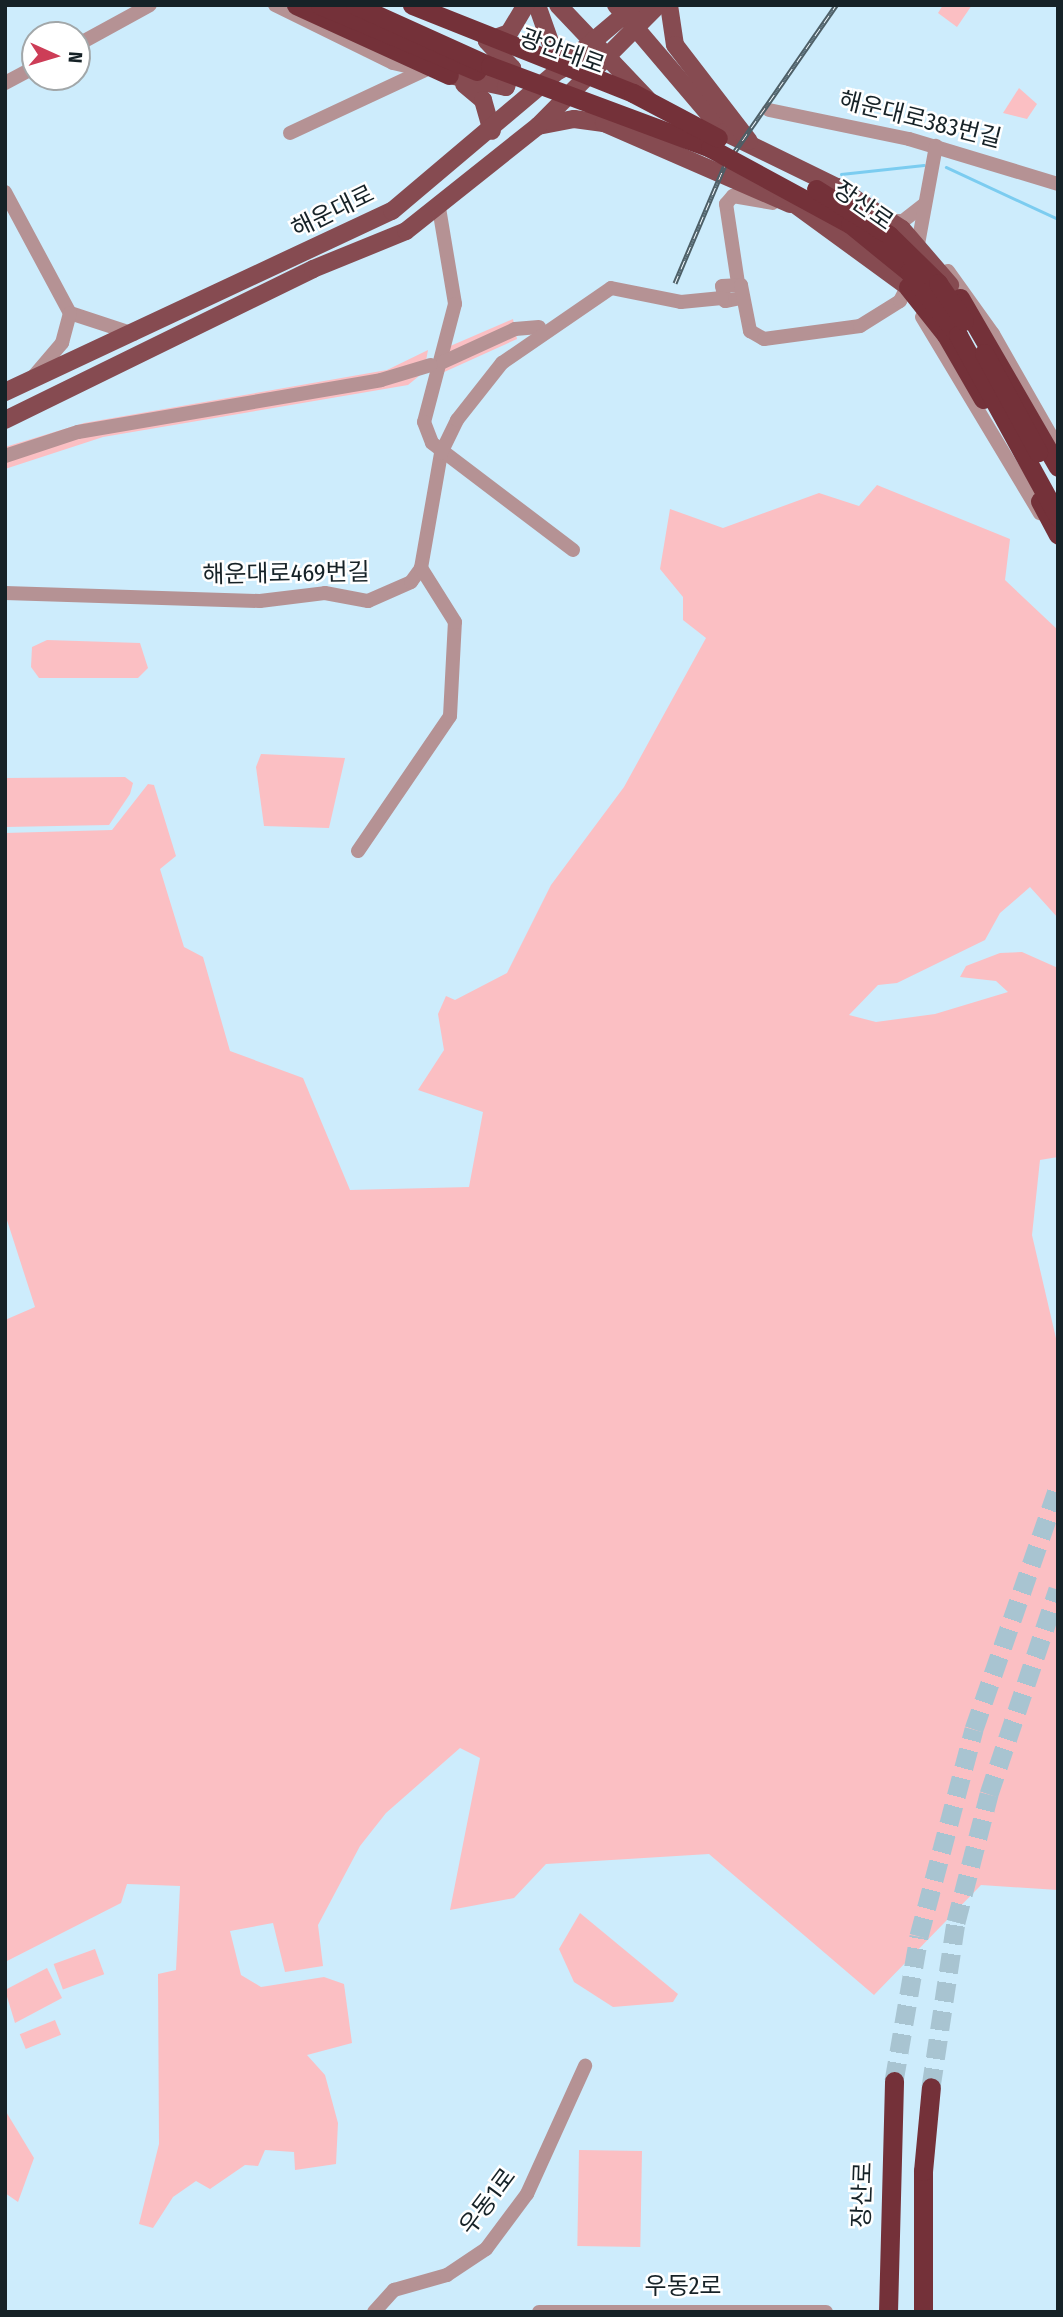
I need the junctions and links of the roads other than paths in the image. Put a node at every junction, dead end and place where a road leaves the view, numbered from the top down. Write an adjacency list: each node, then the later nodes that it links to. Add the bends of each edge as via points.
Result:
1 (150, 5): 17 (street)
2 (275, 5): 20 (street, via 393,63)
3 (296, 5): 23 (highway)
4 (320, 5): 24 (highway, bridge, via 442,61)
5 (355, 5): 24 (highway, 광안대로, bridge)
6 (366, 5): 16 (main road, via 440,34)
7 (386, 5): 27 (highway, 광안대로, bridge, via 516,62)
8 (399, 5): 16 (main road)
9 (412, 5): 27 (highway, bridge, via 633,93)
10 (526, 5): 18 (main road, via 509,33)
11 (537, 5): 21 (main road)
12 (558, 5): 19 (main road)
13 (657, 5): 15 (main road, 해운대로)
14 (669, 5): 32 (main road, via 668,32 675,45 726,116)
15 (627, 13): 19 (main road, 해운대로); 32 (main road, via 703,113)
16 (435, 20): 18 (main road)
17 (91, 37)
18 (487, 41): 21 (main road); 23 (main road, via 512,68 506,87)
19 (605, 54): 21 (main road, 해운대로); 28 (main road, 해운대로); 33 (main road, via 644,116); 38 (main road, via 678,133)
20 (424, 70): 23 (street); 30 (street)
21 (560, 70): 29 (main road, 해운대로)
22 (21, 74): 25 (street)
23 (449, 75): 29 (main road, via 483,100)
24 (520, 77): 57 (highway, 장산로, bridge, via 710,148 799,192 878,244 958,335)
25 (5, 83)
26 (769, 110): 31 (street, 해운대로383번길)
27 (685, 121): 56 (highway, 장산로, bridge, via 843,203 928,274 977,341)
28 (538, 126): 33 (main road, via 574,119 604,123); 37 (main road, 해운대로)
29 (492, 131): 49 (main road, 해운대로, via 392,211)
30 (290, 133)
31 (936, 146): 34 (street, 해운대로383번길); 36 (street)
32 (771, 158): 39 (main road, via 814,175)
33 (698, 165): 38 (main road)
34 (1058, 184)
35 (5, 192): 47 (street)
36 (925, 204): 39 (street, via 903,221); 40 (street)
37 (439, 208): 52 (main road, 해운대로, via 407,231 313,269); 53 (street, via 455,304 424,422)
38 (805, 211): 41 (main road)
39 (890, 221): 40 (main road)
40 (917, 246): 43 (street); 45 (main road); 54 (street, via 944,267 993,334)
41 (881, 267): 42 (street, 장산로, via 773,204 733,196 726,211); 43 (main road)
42 (738, 283): 44 (street); 46 (street)
43 (908, 288): 46 (street, via 881,317 860,326 764,339 750,331); 58 (highway, via 946,335); 59 (street)
44 (722, 292): 46 (street, via 732,303); 53 (street, via 681,302 618,287 590,298 502,363 457,420)
45 (958, 296): 54 (highway)
46 (741, 298)
47 (70, 313): 49 (street); 50 (street, via 62,343)
48 (539, 327): 55 (street, via 515,329 437,363 381,380 78,432)
49 (138, 335): 50 (main road, 해운대로)
50 (32, 379): 51 (main road, 해운대로)
51 (5, 392)
52 (5, 420)
53 (442, 453): 60 (street); 61 (street)
54 (1055, 455)
55 (5, 456)
56 (1058, 491)
57 (1058, 517)
58 (1058, 534)
59 (1058, 543)
60 (573, 550)
61 (421, 568): 62 (street, 해운대로469번길, via 411,582 368,601 325,593 260,601); 63 (street, via 455,622 450,716)
62 (5, 593)
63 (358, 851)
64 (584, 2066): 67 (street, 우동1로, via 527,2194 486,2249 447,2275 394,2290)
65 (894, 2081): 70 (highway, 장산로)
66 (931, 2087): 71 (highway, via 922,2171)
67 (374, 2312)
68 (539, 2312): 69 (street, 우동2로)
69 (827, 2312)
70 (888, 2312)
71 (923, 2312)

